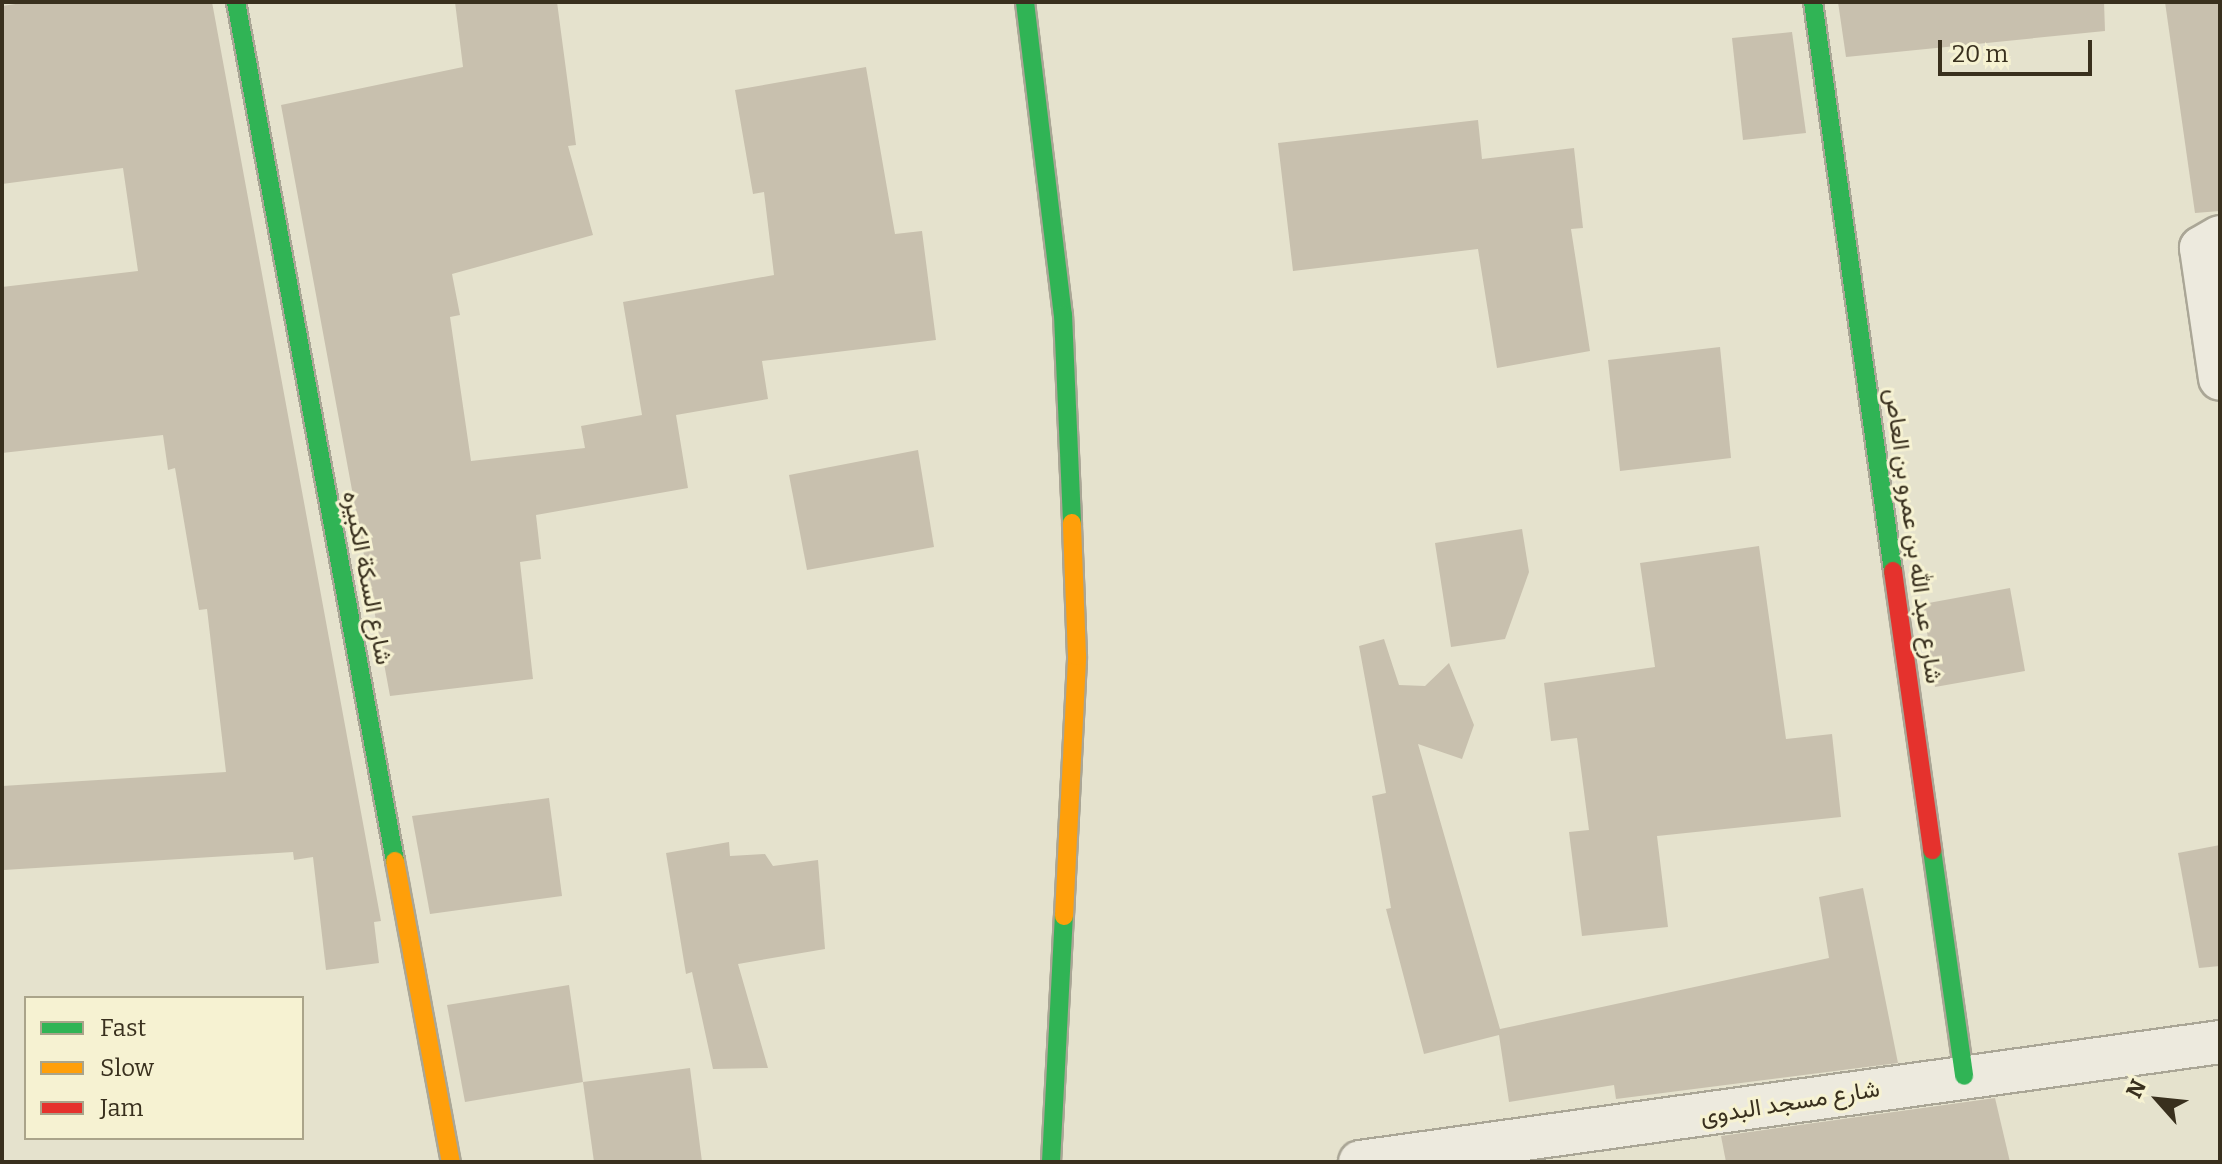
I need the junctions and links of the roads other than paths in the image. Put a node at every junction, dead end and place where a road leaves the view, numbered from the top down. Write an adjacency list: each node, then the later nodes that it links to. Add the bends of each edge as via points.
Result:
1 (236, 2): 8 (street, شارع السكة الكبيره)
2 (1025, 2): 9 (street, via 1063,315 1077,656)
3 (1813, 2): 7 (street, شارع عبد الله بن عمرو بن العاص)
4 (2220, 237): 5 (street, via 2201,248)
5 (2220, 379)
6 (2220, 1042): 7 (street, شارع مسجد البدوى)
7 (1964, 1076): 10 (street, شارع مسجد البدوى)
8 (451, 1162)
9 (1051, 1162)
10 (1360, 1162)

